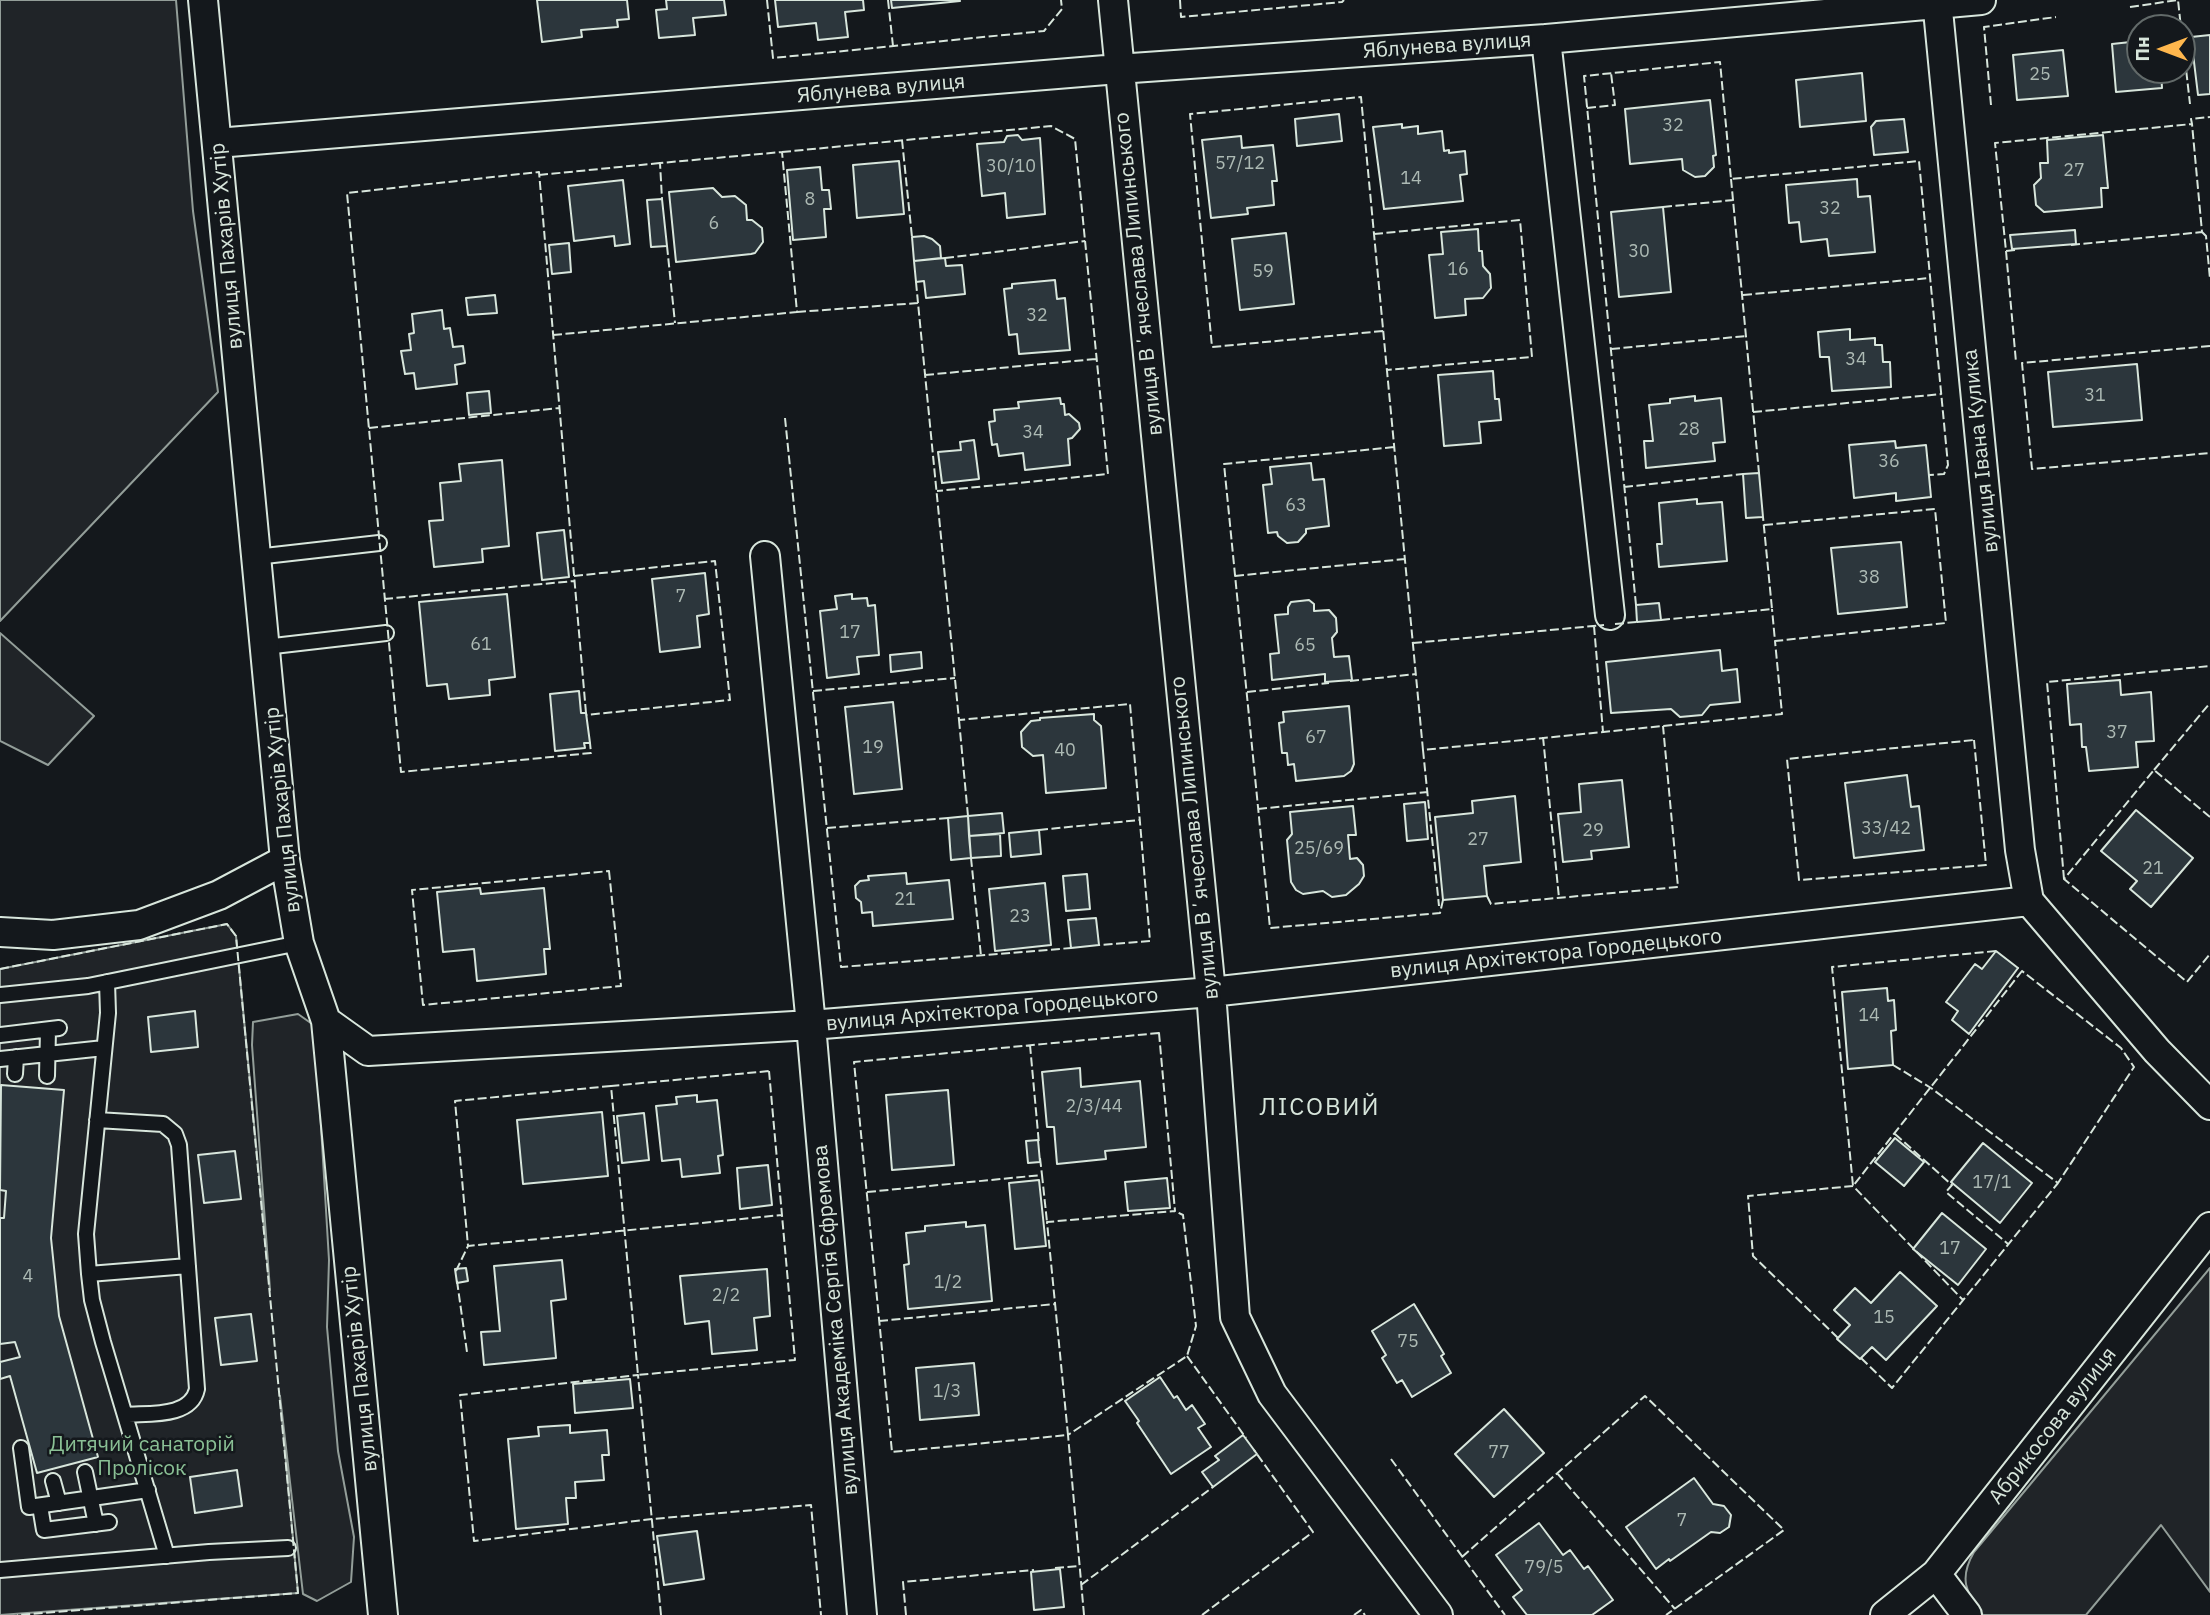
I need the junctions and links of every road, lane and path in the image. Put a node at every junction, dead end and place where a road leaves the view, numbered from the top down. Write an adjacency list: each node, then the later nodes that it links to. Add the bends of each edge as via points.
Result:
1 (203, 0): 7 (street, вулиця Пахарів Хутір)
2 (1112, 0): 6 (street, вулиця Вʼячеслава Липинського)
3 (1981, 0): 4 (street, Яблунева вулиця)
4 (1938, 2): 5 (street, Яблунева вулиця); 15 (street, вулиця Івана Кулика, via 2020,850)
5 (1546, 39): 6 (street, Яблунева вулиця); 11 (street, Яблунева вулиця)
6 (1118, 69): 7 (street, Яблунева вулиця); 19 (street, вулиця Вʼячеслава Липинського)
7 (217, 143): 9 (street, вулиця Пахарів Хутір)
8 (379, 543): 9 (lane)
9 (256, 556): 13 (street, вулиця Пахарів Хутір)
10 (765, 556): 22 (street, вулиця Архітектора Городецького)
11 (1610, 615)
12 (386, 633): 13 (lane)
13 (265, 647): 14 (street, вулиця Пахарів Хутір)
14 (285, 860): 16 (street, via 219,895 139,925 53,935); 17 (street, вулиця Пахарів Хутір)
15 (2029, 901): 19 (street, вулиця Архітектора Городецького); 29 (street, via 2157,1051)
16 (0, 932)
17 (299, 943): 18 (lane); 21 (street, вулиця Пахарів Хутір)
18 (107, 982): 20 (lane); 24 (lane)
19 (1211, 992): 22 (street, вулиця Архітектора Городецького); 48 (street, вулиця Вʼячеслава Липинського, via 1235,1317 1272,1394)
20 (0, 995)
21 (326, 1021): 22 (street, вулиця Архітектора Городецького, via 368,1051); 46 (street, вулиця Пахарів Хутір)
22 (811, 1025): 47 (street, вулиця Академіка Сергія Єфремова)
23 (0, 1035): 25 (lane, via 54,1029); 26 (lane)
24 (104, 1048): 25 (lane); 30 (lane)
25 (48, 1054): 26 (lane); 28 (lane)
26 (6, 1058): 27 (lane)
27 (16, 1074)
28 (47, 1076)
29 (2210, 1105)
30 (97, 1120): 32 (lane, via 163,1124 177,1137); 33 (lane, via 86,1234)
31 (2210, 1227): 45 (street, Абрикосова вулиця)
32 (188, 1266): 33 (lane); 34 (lane, via 196,1396 173,1411)
33 (89, 1274): 34 (lane, via 97,1319)
34 (126, 1415): 38 (lane)
35 (21, 1448): 41 (lane, via 29,1507)
36 (85, 1472): 39 (lane)
37 (53, 1481): 40 (lane)
38 (148, 1490): 39 (lane); 43 (lane)
39 (92, 1499): 40 (lane); 41 (lane, via 102,1523 44,1530)
40 (59, 1503): 41 (lane)
41 (40, 1506)
42 (288, 1548): 43 (lane)
43 (167, 1556): 44 (lane)
44 (0, 1570)
45 (1936, 1574): 49 (street, Абрикосова вулиця); 50 (street)
46 (383, 1615)
47 (862, 1615)
48 (1438, 1615)
49 (1885, 1615)
50 (1967, 1615)

